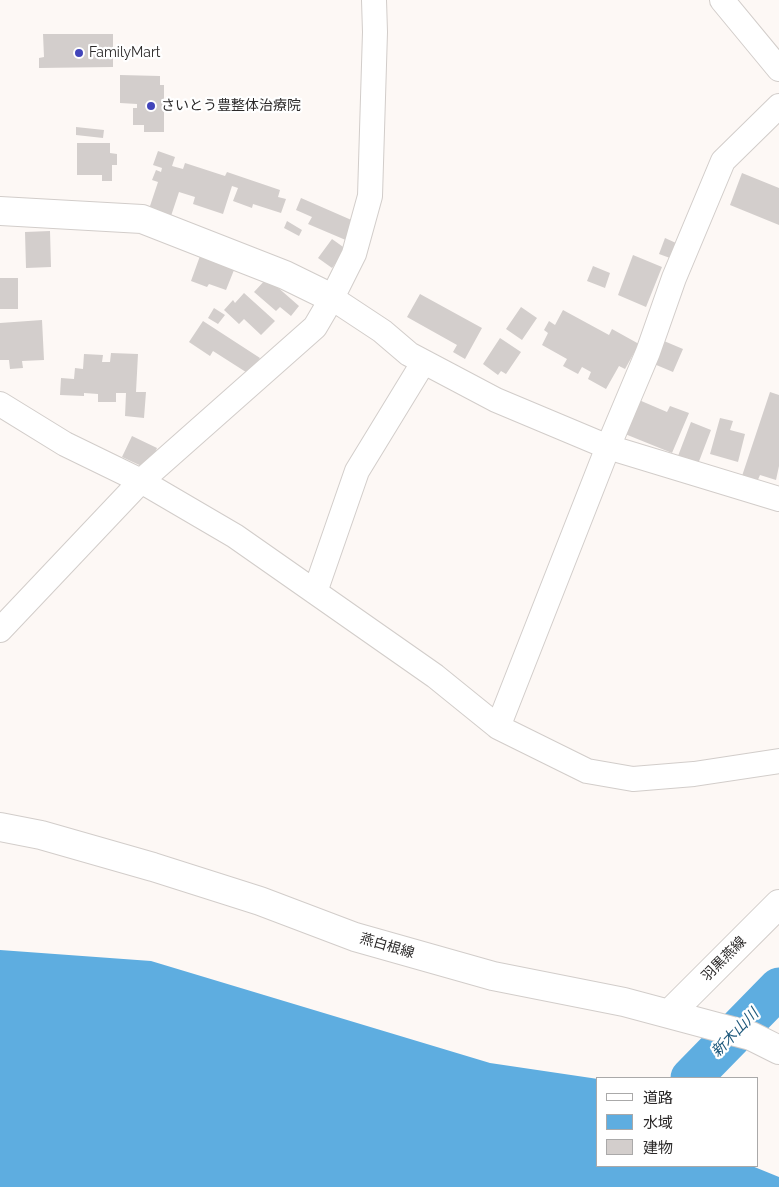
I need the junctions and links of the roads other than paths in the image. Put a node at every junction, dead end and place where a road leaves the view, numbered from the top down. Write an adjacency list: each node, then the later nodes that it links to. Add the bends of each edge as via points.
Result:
1 (374, 0): 6 (street, via 370,196 354,254)
2 (722, 0): 3 (street)
3 (779, 69)
4 (779, 106): 9 (street, via 723,161)
5 (0, 211): 6 (main road, via 142,219 285,275)
6 (332, 298): 7 (street, via 382,331); 10 (street, via 315,327)
7 (422, 363): 9 (street, via 496,400); 12 (street, via 357,471)
8 (0, 404): 10 (street, via 65,444)
9 (608, 447): 11 (street); 14 (street)
10 (141, 481): 12 (street, via 235,536); 13 (street)
11 (779, 499)
12 (314, 592): 14 (street, via 435,676)
13 (0, 630)
14 (498, 727): 15 (street, via 587,771 632,779 694,774)
15 (779, 761)
16 (0, 826): 18 (main road, 燕白根線, via 41,834 153,867 260,901 356,937 493,976)
17 (779, 904): 18 (main road, 羽黒燕線)
18 (669, 1014): 19 (main road, 燕白根線, via 751,1036)
19 (779, 1050)

